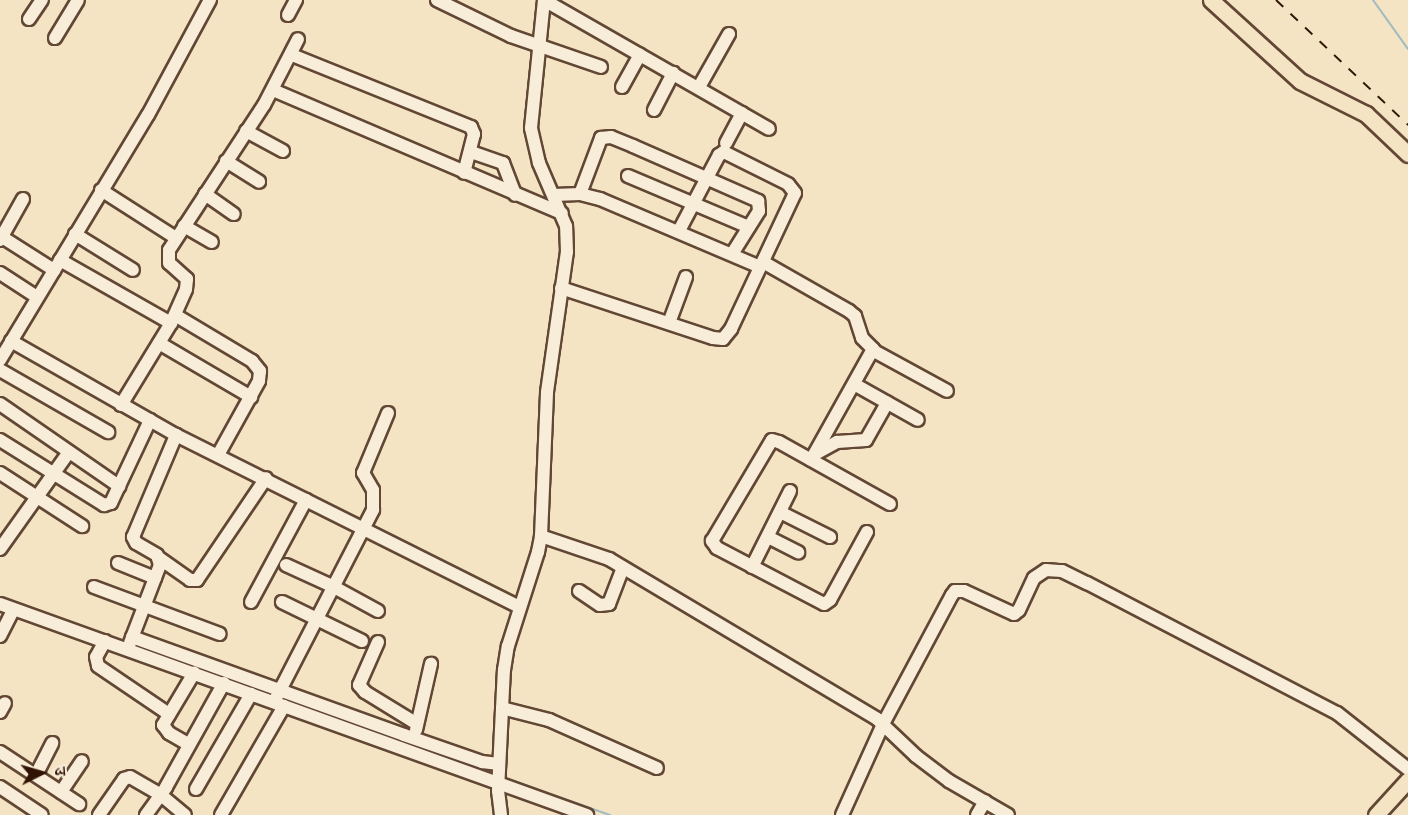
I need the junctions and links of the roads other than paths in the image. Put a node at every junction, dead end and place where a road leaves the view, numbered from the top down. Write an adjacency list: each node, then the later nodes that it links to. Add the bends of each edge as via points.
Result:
1 (42, 0): 9 (street)
2 (78, 0): 11 (street)
3 (210, 0): 34 (street, via 148,115)
4 (296, 0): 8 (street)
5 (437, 0): 13 (street, via 511,36)
6 (544, 0): 13 (street); 15 (street)
7 (1211, 0): 28 (main road, via 1300,81 1366,114)
8 (288, 15)
9 (29, 19)
10 (729, 34): 19 (street)
11 (55, 38)
12 (298, 39): 14 (street)
13 (540, 44): 16 (street); 37 (street, via 531,128 536,154)
14 (292, 55): 20 (street); 27 (street, via 469,125 474,134)
15 (640, 55): 17 (street); 18 (street)
16 (600, 67)
17 (673, 73): 19 (street); 21 (street)
18 (622, 87)
19 (699, 87): 22 (street)
20 (273, 90): 24 (street); 30 (street)
21 (654, 110)
22 (742, 113): 23 (street); 25 (street)
23 (769, 129)
24 (246, 131): 26 (street); 29 (street)
25 (726, 143)
26 (283, 151)
27 (471, 152): 30 (street); 36 (street, via 503,163)
28 (1408, 154)
29 (226, 161): 33 (street); 35 (street)
30 (464, 173): 36 (street)
31 (628, 176): 40 (street)
32 (707, 177): 38 (street, via 605,136 599,142); 40 (street); 44 (street, via 758,201 760,206); 51 (street, via 724,152 794,190 795,197)
33 (259, 182)
34 (101, 190): 46 (street); 48 (street)
35 (205, 195): 42 (street); 43 (street)
36 (515, 195): 41 (street)
37 (554, 195): 38 (street); 41 (street)
38 (580, 195): 45 (street)
39 (23, 199): 47 (street)
40 (693, 204): 44 (street); 45 (street)
41 (562, 213): 56 (street, via 567,239)
42 (234, 214)
43 (184, 226): 48 (street); 49 (street)
44 (749, 227): 50 (street)
45 (679, 231): 50 (street)
46 (75, 234): 52 (street); 53 (street)
47 (1, 238): 52 (street)
48 (176, 238): 58 (street, via 167,258 185,274 187,283)
49 (212, 242)
50 (732, 254): 51 (street)
51 (762, 264): 59 (street, via 725,338 713,338); 62 (street, via 849,310 862,338)
52 (57, 265): 57 (street); 58 (street)
53 (133, 270)
54 (0, 273): 57 (street)
55 (686, 277): 59 (street)
56 (561, 288): 59 (street); 91 (street, via 548,392)
57 (38, 297): 61 (street)
58 (173, 319): 60 (street); 66 (street, via 258,366 260,381)
59 (669, 323)
60 (159, 343): 66 (street); 69 (street)
61 (4, 350): 69 (street)
62 (874, 351): 64 (street); 65 (street)
63 (0, 370): 73 (street)
64 (854, 384): 67 (street); 78 (street)
65 (947, 391)
66 (251, 398): 77 (street)
67 (886, 403): 72 (street); 78 (street, via 866,440 837,442)
68 (0, 405): 76 (street)
69 (121, 405): 71 (street)
70 (388, 413): 89 (street, via 363,473 374,497 373,510)
71 (150, 420): 74 (street); 82 (street)
72 (918, 420)
73 (108, 432)
74 (176, 435): 77 (street); 96 (street, via 133,537)
75 (0, 440): 80 (street)
76 (69, 452): 80 (street); 82 (street)
77 (218, 455): 81 (street)
78 (812, 458): 86 (street); 99 (street, via 779,442 770,442 712,541 717,548)
79 (0, 472): 84 (street)
80 (54, 473): 82 (street, via 104,505 111,503); 84 (street)
81 (266, 478): 85 (street); 96 (street, via 197,580 190,580)
82 (119, 486)
83 (790, 491): 87 (street)
84 (38, 497): 88 (street); 94 (street)
85 (306, 500): 89 (street); 105 (street)
86 (890, 504)
87 (780, 512): 92 (street); 93 (street)
88 (82, 526)
89 (363, 530): 103 (street); 109 (street)
90 (867, 532): 99 (street, via 828,603 820,603)
91 (541, 536): 100 (street, via 609,559); 109 (street)
92 (768, 537): 95 (street); 99 (street)
93 (830, 537)
94 (1, 547)
95 (798, 552)
96 (159, 558): 101 (street)
97 (118, 563): 101 (street)
98 (286, 565): 103 (street)
99 (752, 567)
100 (623, 568): 104 (street, via 609,604 600,605); 127 (street)
101 (155, 578): 108 (street)
102 (94, 587): 108 (street)
103 (334, 587): 111 (street); 112 (street)
104 (579, 591)
105 (251, 602)
106 (282, 602): 112 (street)
107 (0, 604): 110 (street)
108 (144, 607): 113 (street); 118 (street)
109 (519, 607): 124 (street, via 508,646)
110 (14, 609): 114 (street); 115 (street)
111 (378, 611)
112 (316, 619): 116 (street); 123 (street)
113 (220, 634)
114 (0, 636)
115 (105, 641): 118 (street); 125 (street, via 96,657 98,666)
116 (362, 641)
117 (378, 642): 126 (street, via 360,685)
118 (130, 643): 120 (street); 123 (street)
119 (431, 664): 126 (street)
120 (194, 673): 121 (street); 125 (street)
121 (224, 683): 122 (street); 130 (street)
122 (251, 694): 123 (street); 138 (street)
123 (278, 699): 128 (street); 135 (street); 149 (street)
124 (502, 708): 133 (street, via 549,720); 135 (street)
125 (169, 714): 130 (street, via 164,729)
126 (417, 724): 128 (street)
127 (883, 724): 134 (street, via 955,591 964,591 1014,614 1034,578 1051,569 1131,605 1338,714); 143 (street, via 930,766); 152 (street)
128 (414, 739): 135 (street, via 482,762)
129 (52, 743): 136 (street)
130 (188, 744): 142 (street)
131 (0, 752): 136 (street)
132 (82, 761): 139 (street)
133 (657, 768)
134 (1408, 768)
135 (499, 774): 150 (street); 151 (street)
136 (36, 775): 139 (street)
137 (1408, 780): 155 (main road)
138 (196, 789)
139 (61, 792): 144 (street)
140 (1408, 792): 156 (main road)
141 (2, 793): 145 (street)
142 (160, 795): 146 (street, via 135,778 124,779); 147 (street); 148 (street)
143 (985, 801): 153 (street); 154 (street)
144 (80, 804)
145 (37, 814)
146 (99, 815)
147 (146, 815)
148 (185, 815)
149 (221, 815)
150 (501, 815)
151 (587, 815)
152 (842, 815)
153 (977, 815)
154 (1008, 815)
155 (1376, 815)
156 (1388, 815)

